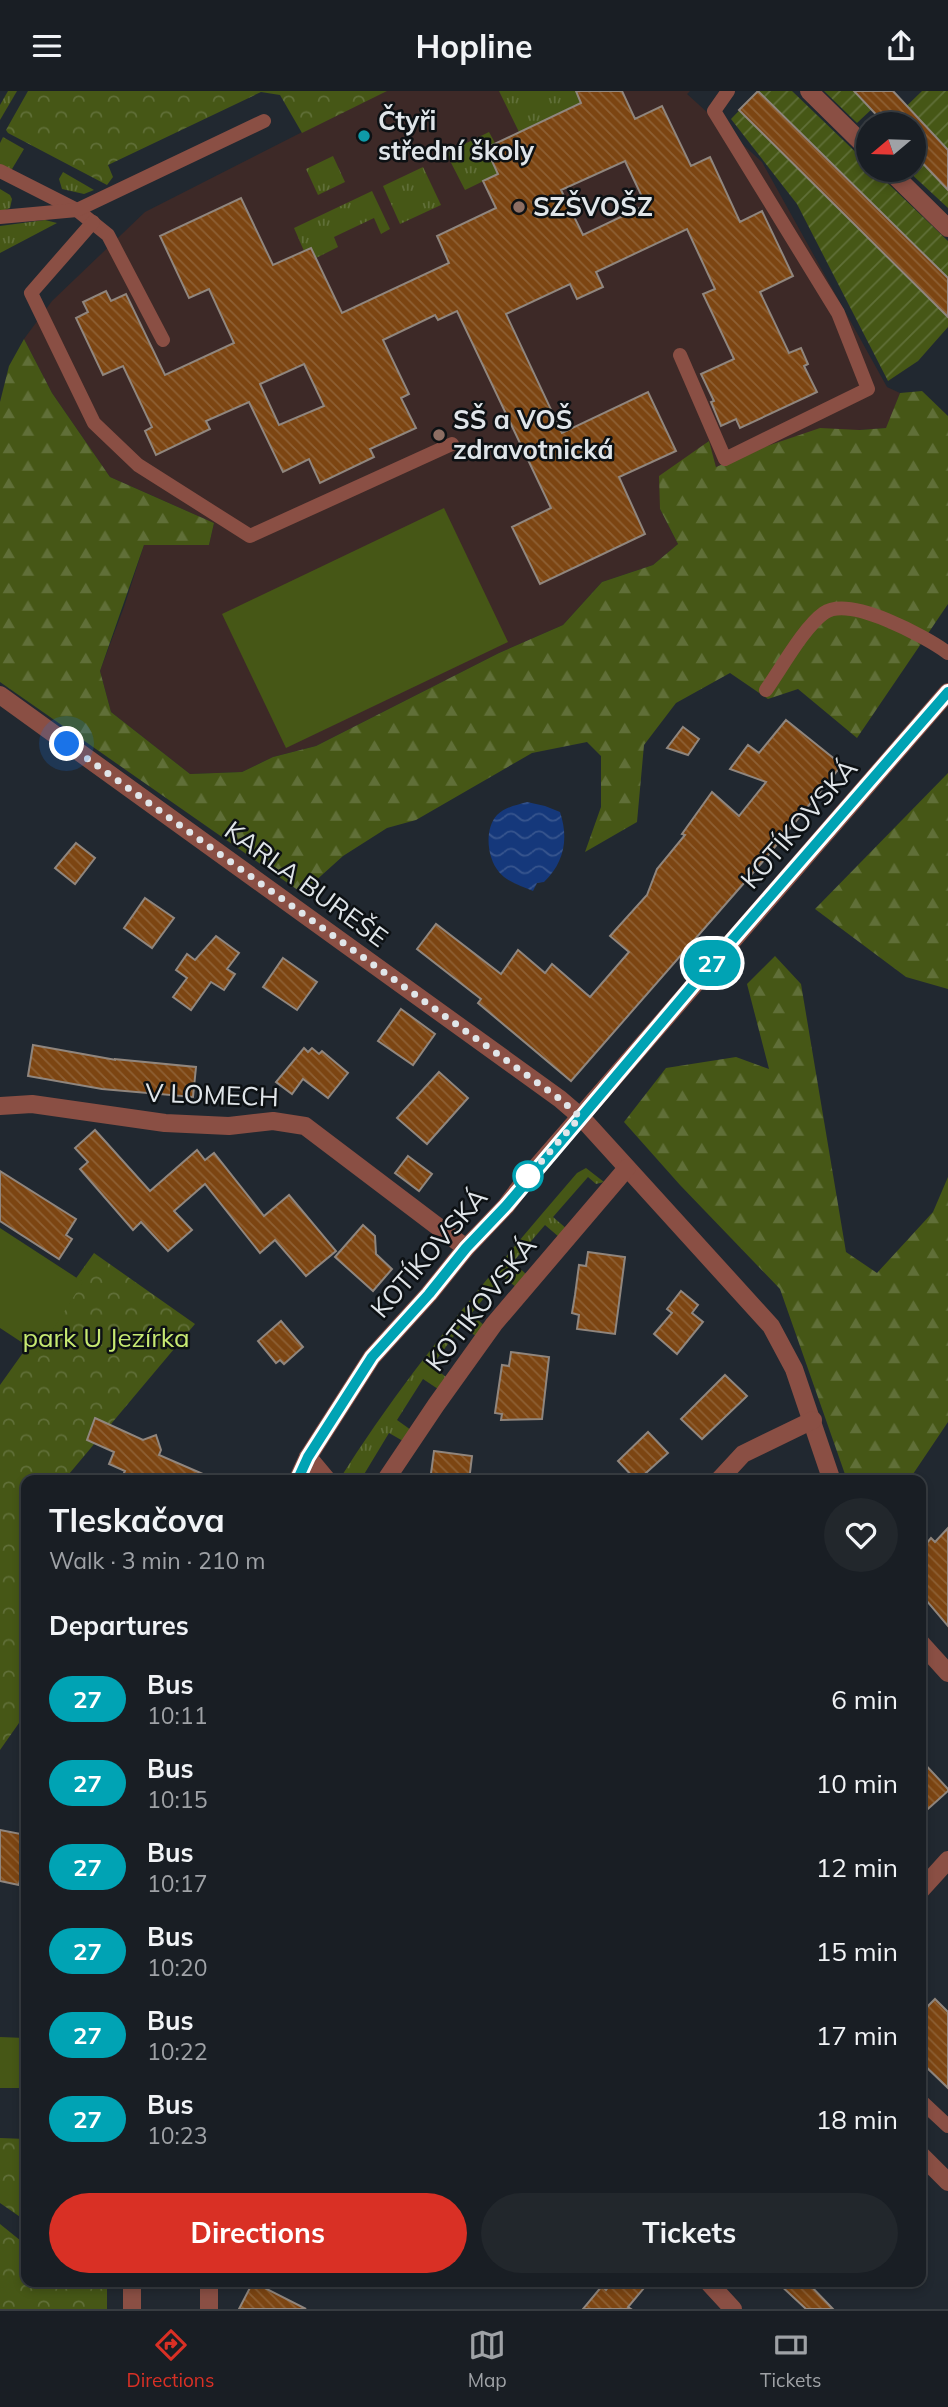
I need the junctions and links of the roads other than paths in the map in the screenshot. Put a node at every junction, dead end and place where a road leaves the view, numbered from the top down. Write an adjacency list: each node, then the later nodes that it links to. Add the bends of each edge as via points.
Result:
1 (728, 91): 12 (lane, via 714,111 838,313 868,389 724,459)
2 (809, 91): 4 (street)
3 (264, 121): 7 (lane)
4 (856, 137)
5 (0, 171): 7 (lane)
6 (901, 182): 10 (street)
7 (77, 210): 8 (lane); 9 (lane)
8 (0, 217)
9 (93, 222): 11 (lane, via 108,236); 13 (lane, via 31,293 94,423 138,465 250,536)
10 (948, 228)
11 (163, 340)
12 (680, 355)
13 (452, 444)
14 (948, 653): 15 (lane, via 874,614 842,607 826,611 810,627)
15 (766, 690)
16 (948, 692): 19 (street, KOTÍKOVSKÁ)
17 (0, 695): 19 (street, KARLA BUREŠE)
18 (0, 1106): 21 (street, V LOMECH, via 32,1104 165,1123 229,1126 273,1121 304,1126)
19 (580, 1117): 20 (street, KARLA BUREŠE); 21 (street, KOTÍKOVSKÁ)
20 (627, 1168): 22 (street, KARLA BUREŠE, via 771,1325); 26 (street, KOTIKOVSKÁ, via 494,1324)
21 (466, 1248): 23 (street, KOTÍKOVSKÁ, via 372,1357)
22 (813, 1420): 27 (street, via 743,1454); 28 (street, KARLA BUREŠE)
23 (308, 1457): 24 (street, KOTÍKOVSKÁ); 25 (street)
24 (300, 1475)
25 (323, 1475)
26 (390, 1475)
27 (724, 1475)
28 (830, 1475)
29 (926, 1649): 30 (street)
30 (948, 1673)
31 (948, 1860): 32 (street)
32 (926, 1884)
33 (926, 2106): 34 (lane)
34 (948, 2126)
35 (926, 2160): 36 (street)
36 (948, 2182)
37 (132, 2287): 40 (street)
38 (209, 2287): 41 (street)
39 (713, 2287): 42 (street)
40 (132, 2309)
41 (209, 2309)
42 (733, 2309)

